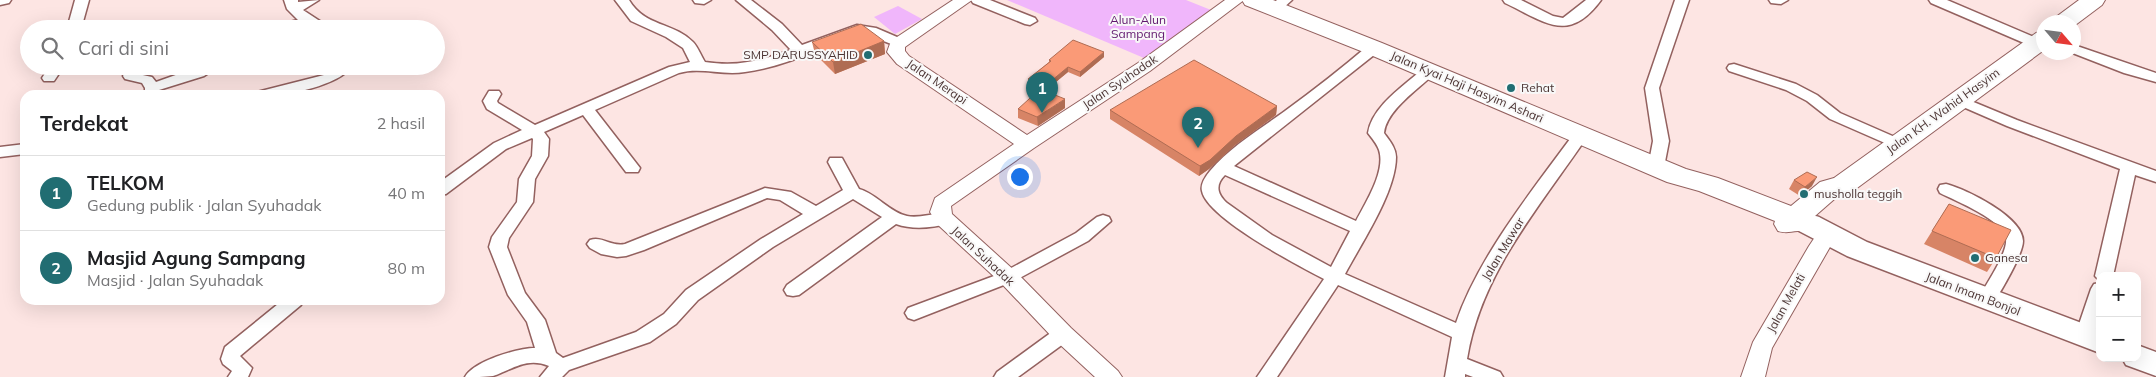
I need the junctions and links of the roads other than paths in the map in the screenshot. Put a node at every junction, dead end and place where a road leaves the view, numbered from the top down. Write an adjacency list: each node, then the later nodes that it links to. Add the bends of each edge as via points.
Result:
1 (4, 0): 18 (street)
2 (82, 0): 22 (street)
3 (312, 0): 20 (street)
4 (622, 0): 31 (street, via 626,9 650,28 689,46)
5 (700, 0): 6 (street)
6 (704, 0)
7 (743, 0): 29 (street, via 777,27)
8 (964, 0): 26 (street, Jalan Merapi)
9 (978, 0): 24 (street)
10 (1236, 0): 46 (street, Jalan Syuhadak, via 1144,67)
11 (1510, 0): 12 (street, via 1550,20 1562,22 1573,18)
12 (1594, 0)
13 (1682, 0): 54 (street, via 1652,88)
14 (1776, 0): 15 (street)
15 (1781, 0)
16 (1936, 0): 25 (street)
17 (2094, 0): 21 (highway)
18 (0, 1)
19 (1265, 2): 28 (highway, Jalan Kyai Haji Hasyim Ashari)
20 (292, 4): 23 (street)
21 (2074, 15)
22 (76, 20)
23 (305, 20)
24 (1030, 20)
25 (2036, 39)
26 (899, 43): 29 (street, via 871,31 857,29); 46 (street, Jalan Merapi, via 895,50 904,60)
27 (2036, 44): 42 (highway, Jalan KH. Wahid Hasyim)
28 (1374, 48): 33 (highway, Jalan Kyai Haji Hasyim Ashari); 53 (street)
29 (800, 51): 31 (street, via 762,65 724,69)
30 (2081, 52): 37 (street)
31 (699, 65): 43 (street, via 674,70)
32 (1734, 68): 47 (street, via 1790,87 1812,98 1835,116)
33 (1429, 71): 45 (highway, Jalan Kyai Haji Hasyim Ashari); 64 (street, via 1386,111 1376,125 1376,134 1388,156 1386,170 1383,186)
34 (130, 75): 38 (street, via 147,80)
35 (192, 75): 39 (street)
36 (334, 75): 40 (street)
37 (2156, 78)
38 (151, 90)
39 (157, 90)
40 (290, 90)
41 (494, 94): 44 (street, via 490,100 492,106)
42 (1958, 100): 47 (highway, Jalan KH. Wahid Hasyim); 51 (street)
43 (586, 109): 44 (street); 52 (street)
44 (536, 132): 56 (street, via 500,146); 79 (street, via 541,139 540,156 527,179 525,202 498,247 517,295 536,320)
45 (1581, 134): 54 (highway, Jalan Kyai Haji Hasyim Ashari); 75 (street, Jalan Mawar, via 1522,217 1479,288)
46 (1027, 144): 61 (street, Jalan Suhadak, via 949,196 942,203 940,212)
47 (1899, 144): 63 (highway, Jalan KH. Wahid Hasyim, via 1843,185 1830,188)
48 (20, 150): 49 (street)
49 (0, 152)
50 (836, 162): 58 (street)
51 (2129, 167): 55 (street); 66 (street)
52 (632, 168)
53 (1224, 168): 64 (street); 68 (street, via 1211,180 1210,189 1220,206 1264,238)
54 (1666, 171): 63 (highway, Jalan Kyai Haji Hasyim Ashari, via 1700,191)
55 (2156, 177)
56 (445, 186)
57 (1946, 189): 70 (street, via 1997,217 2015,240)
58 (853, 193): 59 (street); 60 (street)
59 (815, 214): 65 (street, via 800,202 783,195 765,193 638,246 618,252 606,251); 79 (street, via 692,296 670,319 643,337)
60 (894, 217): 61 (street, via 904,221); 69 (street)
61 (944, 219): 67 (street, Jalan Suhadak)
62 (1104, 221): 67 (street, via 1082,237)
63 (1814, 228): 70 (main road, Jalan Imam Bonjol); 87 (street, Jalan Melati, via 1761,348)
64 (1360, 229): 68 (street)
65 (596, 244)
66 (2105, 272)
67 (1008, 277): 72 (street); 74 (street, Jalan Suhadak)
68 (1334, 278): 75 (street); 85 (street)
69 (793, 290)
70 (1988, 299): 76 (main road, Jalan Imam Bonjol)
71 (289, 305): 81 (street, via 232,352 230,359 242,368)
72 (914, 313)
73 (2096, 314): 76 (street)
74 (1063, 334): 83 (street); 84 (street, Jalan Suhadak)
75 (1462, 334): 80 (street, Jalan Mawar)
76 (2092, 339)
77 (2141, 358): 78 (main road)
78 (2156, 364)
79 (553, 366): 82 (street, via 528,354 512,358)
80 (1457, 370): 86 (street)
81 (238, 377)
82 (475, 377)
83 (1004, 377)
84 (1110, 377)
85 (1267, 377)
86 (1494, 377)
87 (1752, 377)

